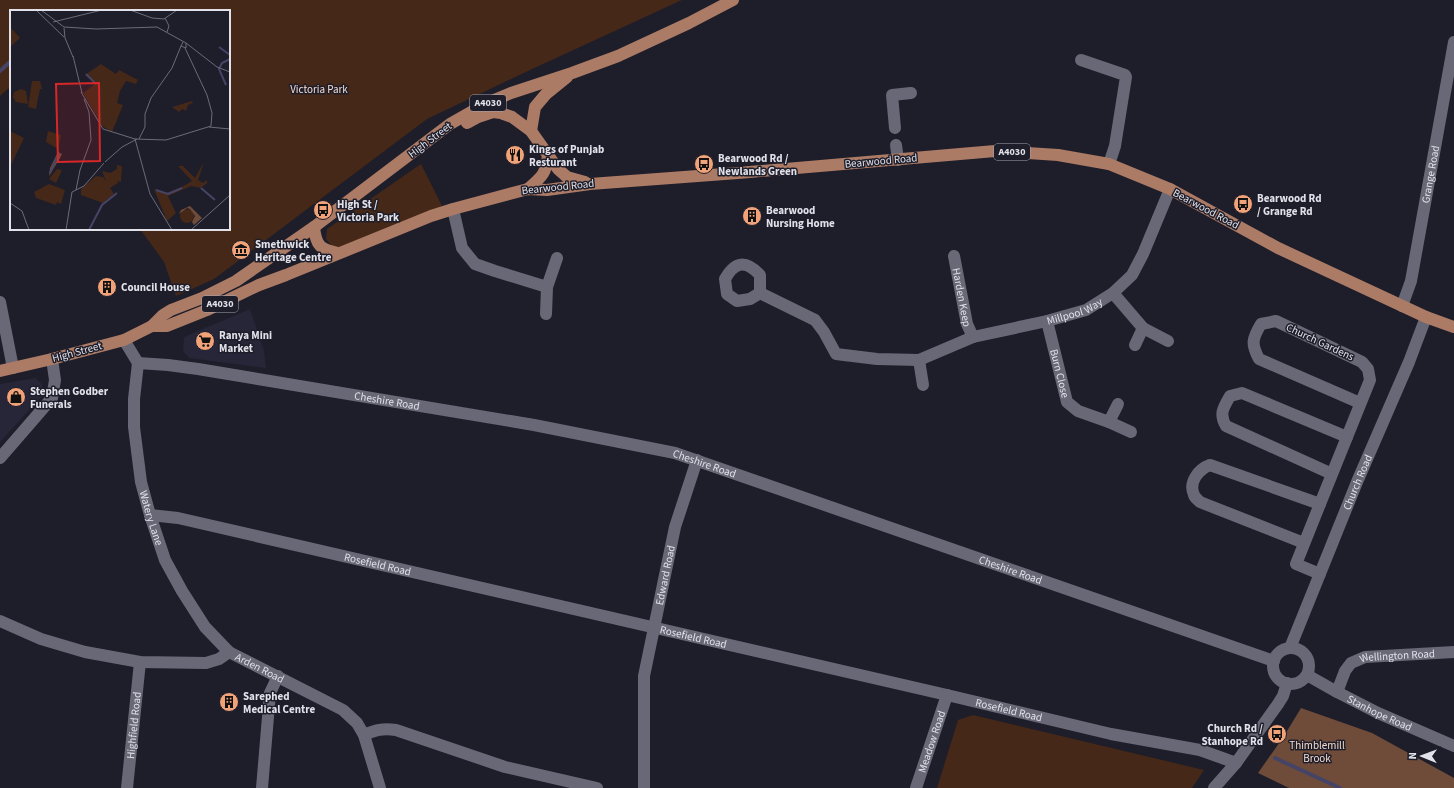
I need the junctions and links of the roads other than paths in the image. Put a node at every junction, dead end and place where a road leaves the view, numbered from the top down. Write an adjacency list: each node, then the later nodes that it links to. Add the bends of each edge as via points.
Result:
1 (733, 0): 4 (main road, High Street / A4030, via 618,56)
2 (1454, 42): 27 (street, Grange Road, via 1411,281)
3 (1081, 60): 12 (street, via 1126,77 1115,146)
4 (572, 73): 7 (main road, A4030, via 546,94 535,107); 9 (main road, High Street / A4030, via 511,92 487,103 450,124)
5 (911, 93): 6 (street, via 892,95)
6 (895, 128)
7 (531, 131): 9 (main road, A4030, via 512,116 493,112 478,117); 10 (main road, A4030)
8 (896, 145): 11 (street)
9 (413, 152): 17 (main road, High Street / A4030)
10 (548, 156): 13 (main road, A4030, via 567,177); 14 (main road, A4030, via 542,177)
11 (898, 160): 12 (main road, Bearwood Road / A4030, via 995,151 1058,155); 13 (main road, Bearwood Road / A4030)
12 (1109, 164): 15 (main road, Bearwood Road / A4030)
13 (590, 184): 14 (main road, Bearwood Road / A4030, via 548,190)
14 (528, 189): 16 (main road, Bearwood Road / A4030)
15 (1170, 190): 25 (street, Millpool Way, via 1132,275); 27 (main road, Bearwood Road / A4030, via 1278,248)
16 (453, 208): 18 (main road, Bearwood Road / A4030); 23 (street, via 462,248 475,264)
17 (314, 227): 18 (main road, via 315,239 322,249); 19 (main road, High Street / A4030)
18 (338, 253): 22 (main road, Bearwood Road / A4030)
19 (274, 255): 22 (main road, via 275,264); 31 (main road, High Street / A4030, via 236,281 167,313)
20 (954, 256): 34 (street, Harden Keep, via 967,324)
21 (557, 258): 23 (street)
22 (286, 275): 31 (main road, High Street / A4030, via 259,284 215,307 167,326)
23 (547, 287): 28 (street)
24 (760, 293): 39 (street, Millpool Way, via 815,320 836,354 877,359)
25 (1113, 293): 30 (street, Millpool Way, via 1086,310); 32 (street)
26 (0, 302): 41 (street)
27 (1402, 306): 29 (main road, Bearwood Road / A4030)
28 (546, 314)
29 (1426, 317): 33 (main road, Bearwood Road / A4030); 55 (street, Church Road)
30 (1047, 321): 34 (street, Millpool Way); 46 (street, Burn Close, via 1067,402 1078,411)
31 (152, 326): 35 (main road, High Street / A4030)
32 (1143, 328): 36 (street); 37 (street)
33 (1454, 328)
34 (973, 337): 39 (street, Millpool Way)
35 (124, 340): 38 (main road, High Street / A4030); 40 (street)
36 (1168, 341)
37 (1135, 345)
38 (52, 359): 41 (main road, High Street / A4030); 49 (street, via 55,380 52,398)
39 (919, 360): 43 (street)
40 (138, 363): 50 (street, Cheshire Road, via 168,364 534,425 662,450); 53 (street, Watery Lane, via 134,428 141,482)
41 (13, 368): 42 (main road, High Street / A4030)
42 (0, 371)
43 (923, 385)
44 (1360, 403): 44 (street, Church Gardens, via 1370,380 1368,369 1362,362 1276,321 1261,324 1254,335 1253,348 1259,359); 48 (street, Church Gardens)
45 (1118, 404): 46 (street)
46 (1109, 422): 47 (street, Burn Close)
47 (1131, 432)
48 (1347, 437): 51 (street, Church Gardens); 51 (street, via 1242,392 1230,396 1223,408 1222,419 1226,426)
49 (0, 458)
50 (697, 460): 57 (street, Edward Road, via 674,527); 61 (street, Cheshire Road)
51 (1332, 474): 52 (street, Church Gardens)
52 (1320, 504): 54 (street, Church Gardens); 54 (street, via 1210,465 1202,468 1194,478 1194,496 1200,502)
53 (150, 515): 57 (street, Rosefield Road, via 178,518); 59 (street, Watery Lane, via 165,560 182,591 205,627)
54 (1304, 543): 55 (street, Church Gardens, via 1296,564)
55 (1320, 574): 58 (street, Church Road)
56 (0, 621): 62 (street, Arden Road, via 41,639 77,650)
57 (653, 628): 67 (street, Rosefield Road); 75 (street, Edward Road, via 644,676)
58 (1290, 648): 61 (street, via 1280,652); 63 (street, via 1301,650 1305,654 1309,664)
59 (229, 652): 62 (street, Arden Road, via 219,659 206,663); 64 (street, Arden Road)
60 (1454, 652): 66 (street, Wellington Road, via 1365,657 1351,662)
61 (1274, 661): 65 (street, via 1278,677)
62 (140, 662): 71 (street, Highfield Road)
63 (1307, 675): 65 (street, via 1299,682); 66 (street, Stanhope Road)
64 (278, 676): 68 (street, Arden Road, via 343,710 357,723); 72 (street, via 270,693)
65 (1288, 683): 70 (street, via 1278,704)
66 (1337, 692): 69 (street, Stanhope Road)
67 (947, 695): 70 (street, Rosefield Road, via 1111,734 1200,750); 76 (street, Meadow Road)
68 (364, 735): 73 (street, Arden Road); 74 (street, via 385,728 396,730 505,767)
69 (1454, 746)
70 (1236, 763): 77 (street); 78 (street)
71 (127, 788)
72 (262, 788)
73 (380, 788)
74 (597, 788)
75 (644, 788)
76 (916, 788)
77 (1214, 788)
78 (1224, 788)

